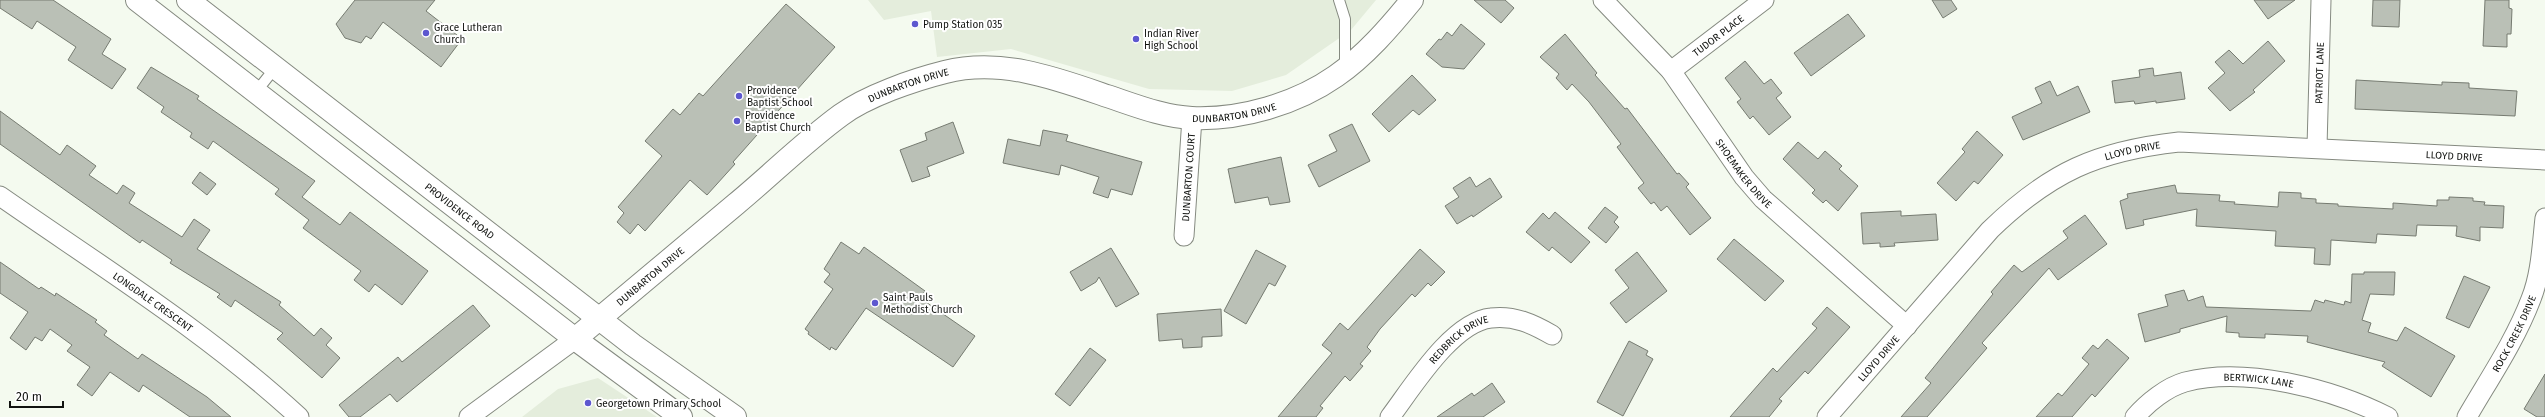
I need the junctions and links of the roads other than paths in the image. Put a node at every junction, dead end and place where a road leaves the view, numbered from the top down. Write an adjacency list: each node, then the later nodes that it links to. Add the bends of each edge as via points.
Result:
1 (138, 0): 11 (main road)
2 (188, 0): 8 (main road, PROVIDENCE ROAD)
3 (1339, 0): 9 (lane, via 1344,19)
4 (1412, 0): 9 (main road, DUNBARTON DRIVE, via 1365,51)
5 (1603, 0): 10 (street, SHOEMAKER DRIVE)
6 (1764, 0): 10 (street, TUDOR PLACE)
7 (2321, 0): 13 (street, PATRIOT LANE)
8 (275, 68): 11 (lane); 18 (main road, PROVIDENCE ROAD)
9 (1344, 69): 12 (main road, DUNBARTON DRIVE, via 1299,96 1264,109 1229,116)
10 (1671, 71): 19 (street, SHOEMAKER DRIVE, via 1744,177 1763,199)
11 (256, 92): 21 (main road)
12 (1192, 118): 17 (street, DUNBARTON COURT); 18 (main road, DUNBARTON DRIVE, via 1126,102 1050,76 1019,69 947,71 914,82 842,114)
13 (2317, 147): 14 (street, LLOYD DRIVE); 19 (street, LLOYD DRIVE, via 2179,142 2137,146 2100,156 2058,176 2020,201 1990,230)
14 (2545, 160)
15 (0, 196): 22 (street, LONGDALE CRESCENT, via 207,340 258,379)
16 (2545, 218): 30 (street, ROCK CREEK DRIVE, via 2540,266 2531,299 2511,341)
17 (1184, 236)
18 (599, 319): 21 (main road, DUNBARTON DRIVE); 25 (main road, PROVIDENCE ROAD)
19 (1907, 326): 27 (street, LLOYD DRIVE)
20 (1552, 335): 26 (street, REDBRICK DRIVE, via 1515,318 1490,318 1470,325 1447,344)
21 (575, 339): 23 (street, DUNBARTON DRIVE); 24 (main road)
22 (299, 417)
23 (469, 417)
24 (681, 417)
25 (735, 417)
26 (1390, 417)
27 (1827, 417)
28 (2136, 417): 29 (street, BERTWICK LANE, via 2162,393 2184,383 2211,378 2253,378 2288,383 2334,396)
29 (2388, 417)
30 (2467, 417)

